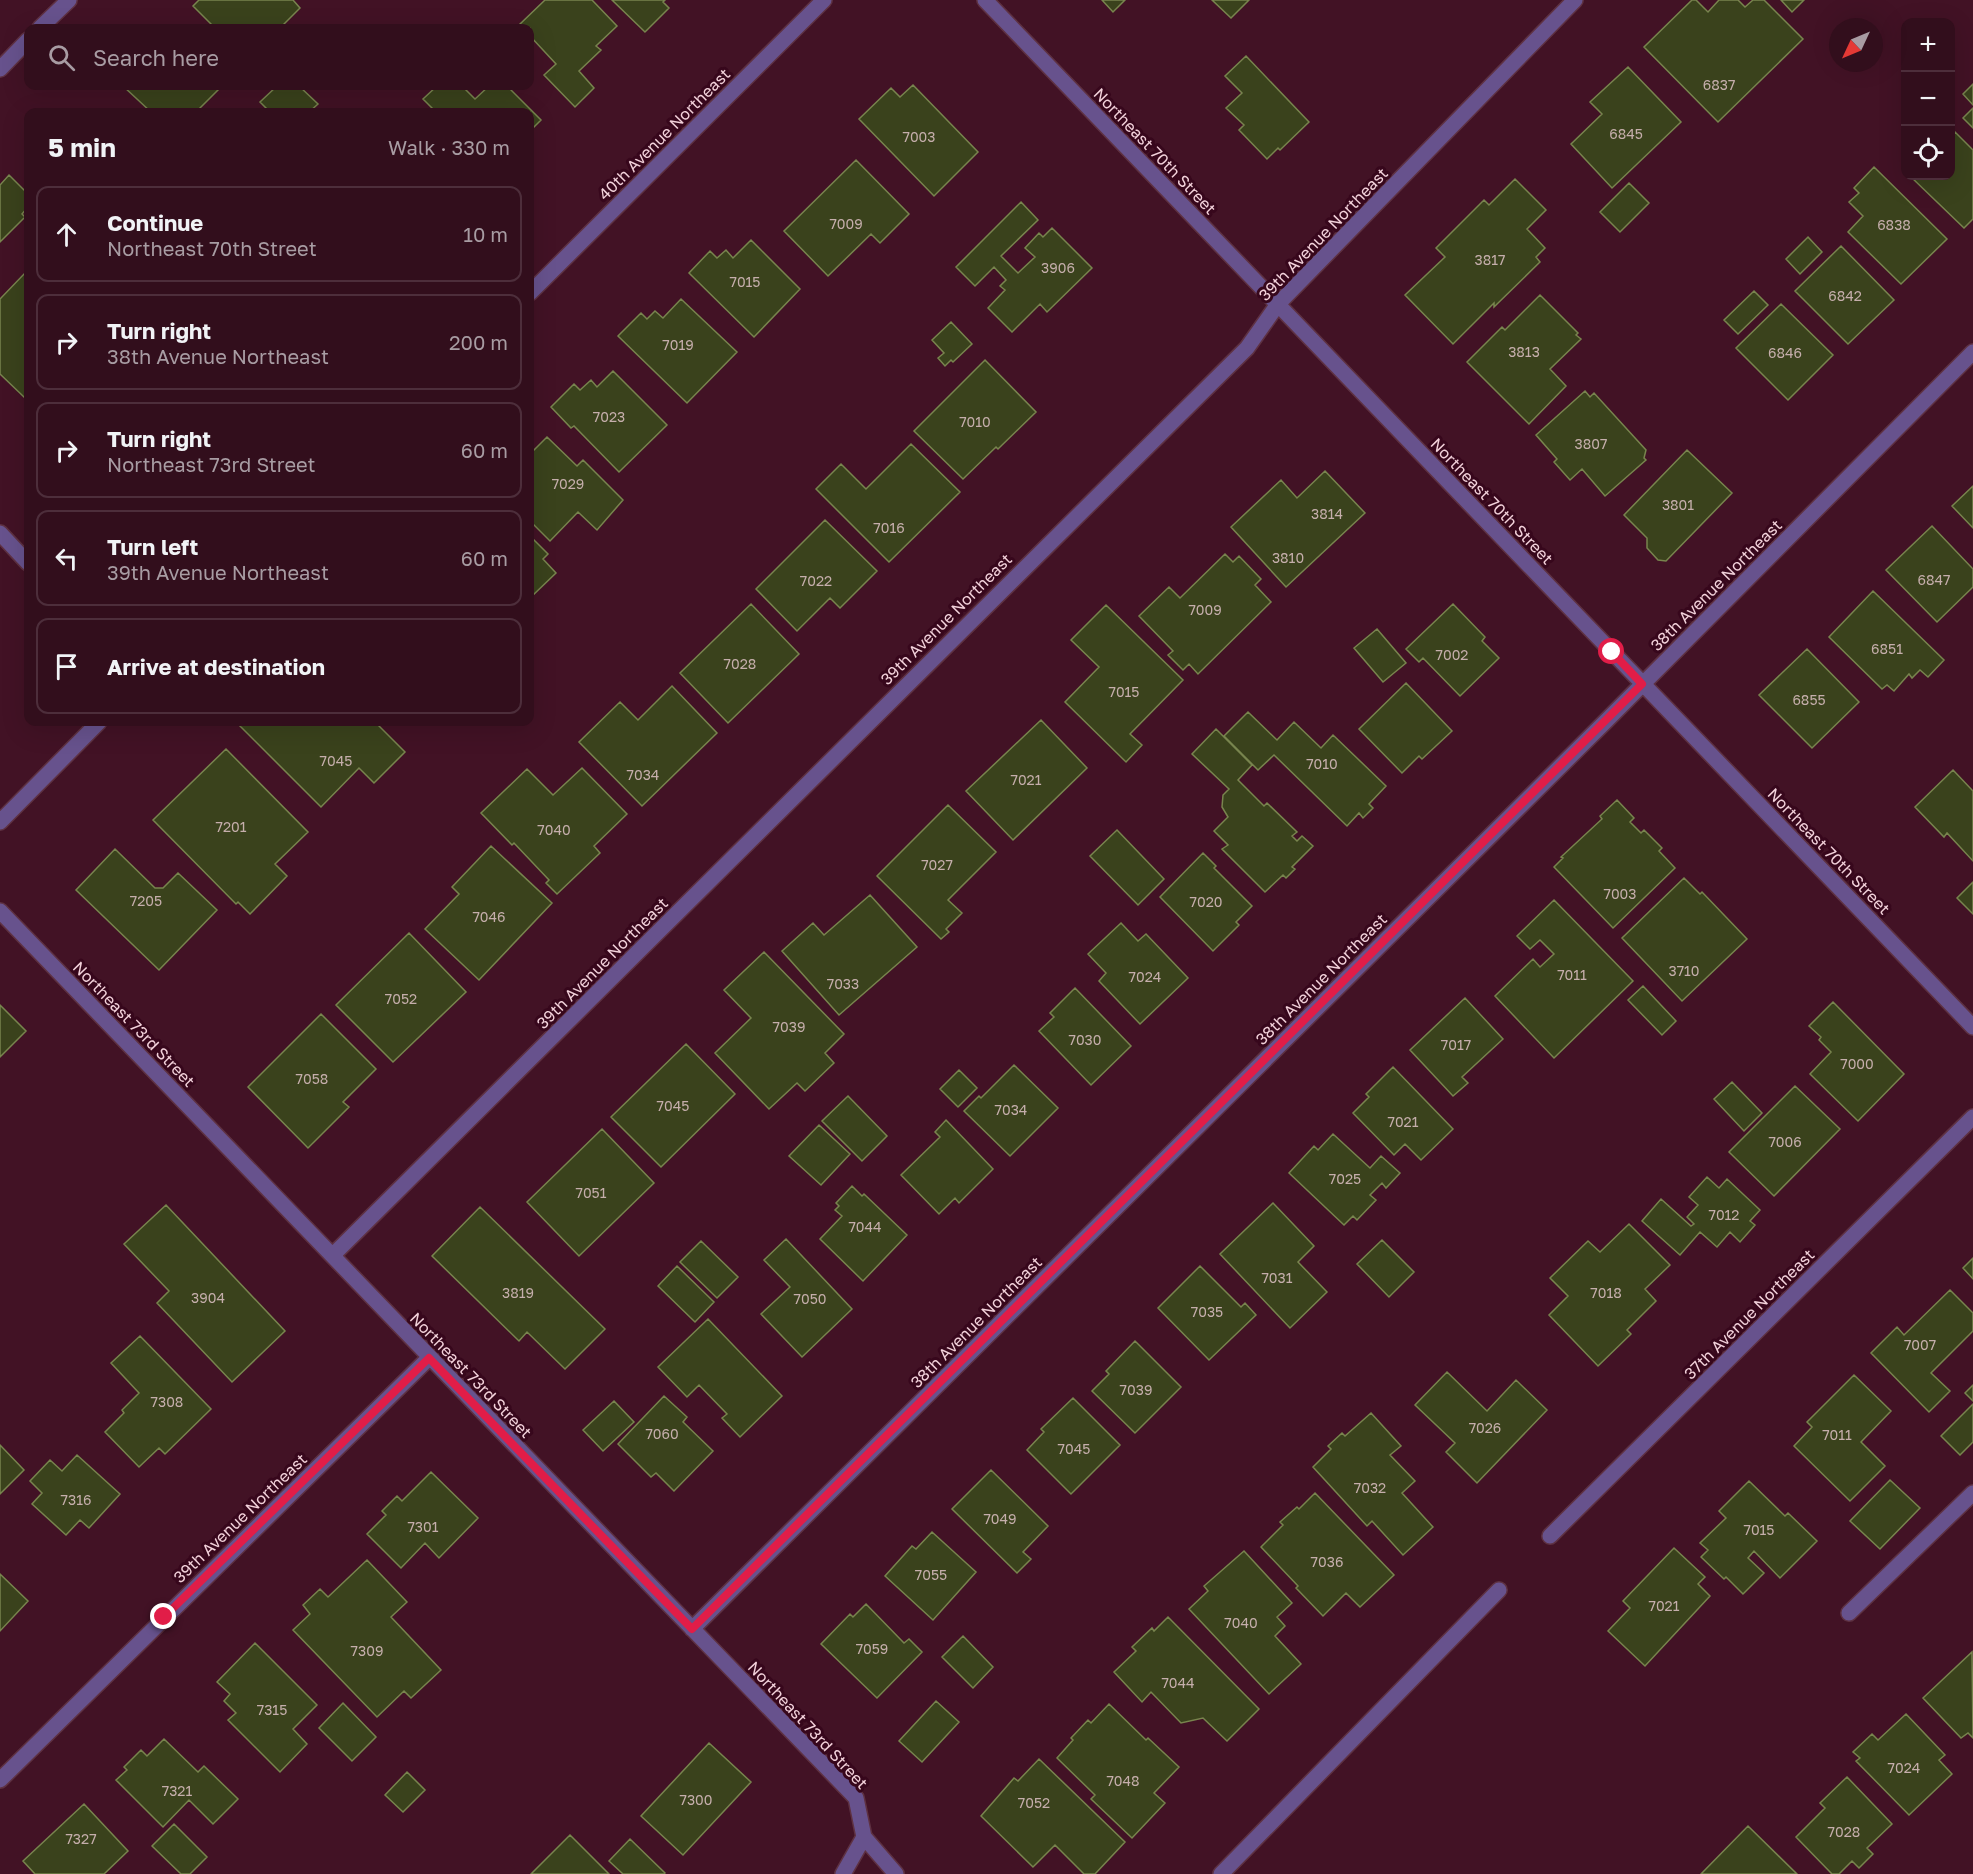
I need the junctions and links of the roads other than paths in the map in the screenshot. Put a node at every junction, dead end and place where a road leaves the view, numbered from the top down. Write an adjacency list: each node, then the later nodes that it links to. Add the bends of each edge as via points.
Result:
1 (69, 0): 5 (street)
2 (824, 0): 8 (street, 40th Avenue Northeast)
3 (985, 0): 9 (street, Northeast 70th Street)
4 (1575, 0): 9 (street, 39th Avenue Northeast)
5 (44, 24)
6 (24, 44): 7 (street)
7 (0, 69)
8 (534, 289)
9 (1278, 304): 13 (street, Northeast 70th Street); 19 (street, 39th Avenue Northeast, via 1246,348)
10 (1973, 352): 13 (street, 38th Avenue Northeast)
11 (0, 533): 12 (street)
12 (24, 559)
13 (1642, 684): 17 (street, Northeast 70th Street); 25 (street, 38th Avenue Northeast)
14 (95, 726): 15 (street)
15 (0, 822)
16 (0, 911): 19 (street, Northeast 73rd Street)
17 (1973, 1027)
18 (1973, 1117): 22 (street, 37th Avenue Northeast)
19 (333, 1255): 20 (street, Northeast 73rd Street)
20 (429, 1358): 25 (street, Northeast 73rd Street); 26 (street, 39th Avenue Northeast)
21 (1973, 1493): 24 (street)
22 (1550, 1536)
23 (1499, 1590): 30 (street)
24 (1850, 1613)
25 (692, 1629): 27 (street, Northeast 73rd Street, via 856,1798)
26 (0, 1780)
27 (864, 1837): 28 (street); 29 (street, Northeast 73rd Street)
28 (843, 1874)
29 (896, 1874)
30 (1221, 1874)

